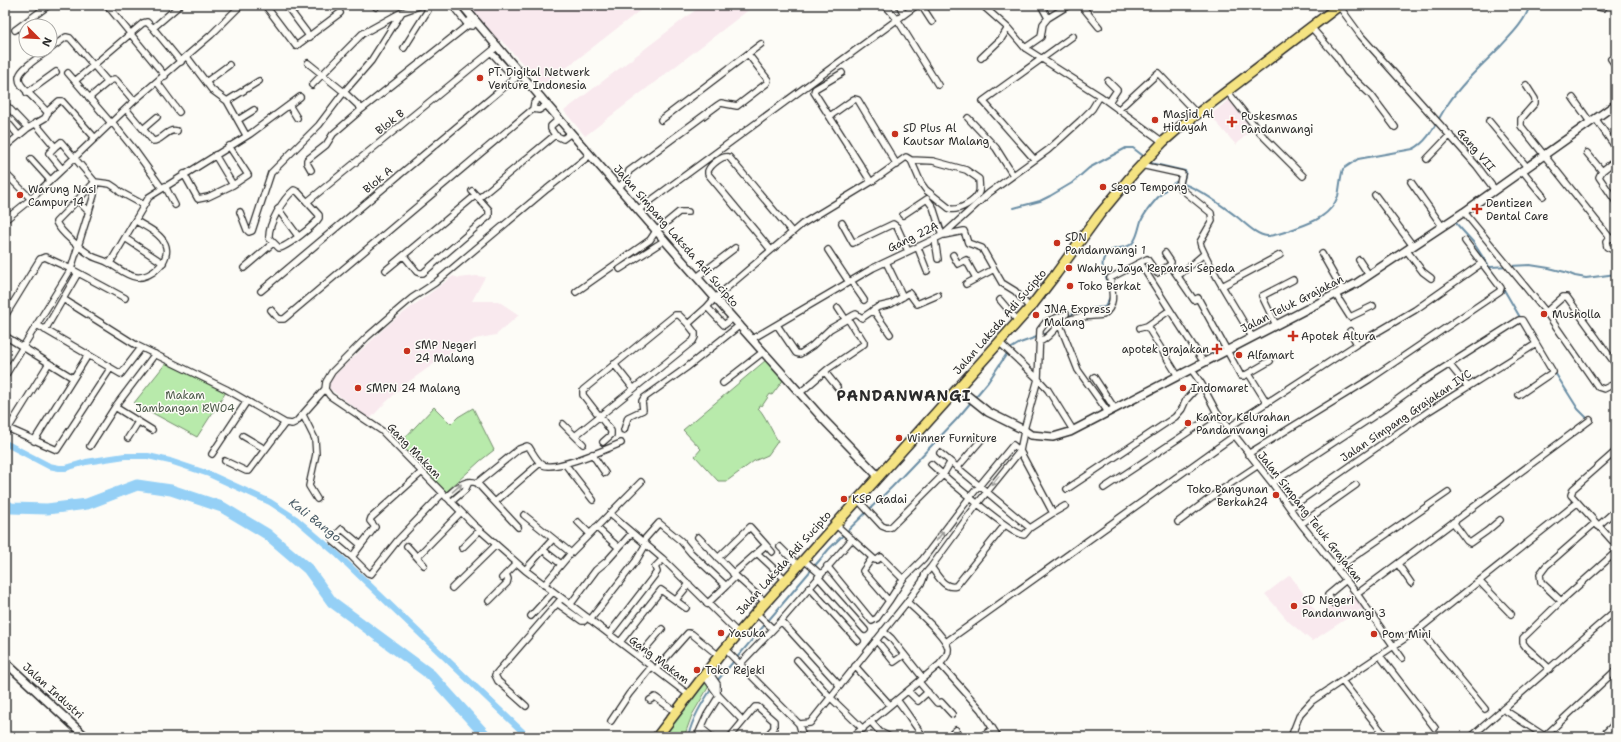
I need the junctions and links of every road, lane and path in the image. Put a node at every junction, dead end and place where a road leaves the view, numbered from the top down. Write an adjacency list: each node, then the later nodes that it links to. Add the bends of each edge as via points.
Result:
1 (49, 5): 33 (street)
2 (107, 5): 34 (street)
3 (180, 5): 31 (street)
4 (241, 5): 44 (street)
5 (265, 5): 36 (street, via 295,46)
6 (286, 5): 36 (street)
7 (452, 5): 28 (street)
8 (463, 5): 26 (street, Jalan Simpang Laksda Adi Sucipto)
9 (885, 5): 25 (street)
10 (899, 5): 23 (street)
11 (917, 5): 23 (street)
12 (921, 5): 27 (street)
13 (982, 5): 32 (street)
14 (1041, 5): 24 (street)
15 (1070, 5): 24 (street)
16 (1081, 5): 29 (street)
17 (1606, 5): 20 (street, via 1603,8)
18 (426, 6): 21 (street); 40 (street, via 427,13)
19 (1336, 6): 30 (main road, Jalan Laksda Adi Sucipto); 113 (street, Gang VII)
20 (1599, 7)
21 (402, 12): 58 (street, via 362,34); 71 (street, via 371,61)
22 (340, 13): 36 (street)
23 (904, 14): 25 (street)
24 (1048, 18): 41 (street, via 1043,24 1041,37)
25 (897, 19): 68 (street); 158 (street)
26 (475, 20): 28 (street, via 472,26); 39 (street, Jalan Simpang Laksda Adi Sucipto)
27 (932, 22)
28 (468, 25): 86 (street)
29 (1099, 27)
30 (1311, 27): 70 (main road, Jalan Laksda Adi Sucipto); 105 (street, via 1348,72 1387,113)
31 (153, 28): 34 (street, via 145,21); 49 (street)
32 (1008, 28): 41 (street); 46 (street, via 1001,39)
33 (15, 30)
34 (130, 34): 52 (street); 59 (street)
35 (1073, 36): 47 (street)
36 (310, 37)
37 (58, 44): 52 (street, via 68,37)
38 (761, 44): 43 (street)
39 (498, 46): 42 (street, Blok B); 56 (street, Jalan Simpang Laksda Adi Sucipto)
40 (404, 48)
41 (1026, 48): 47 (street)
42 (491, 52): 60 (street); 153 (street, Blok B)
43 (748, 54): 99 (street); 145 (street, via 768,80 766,83 738,106 721,103 718,105 629,171 626,180)
44 (187, 57): 49 (street); 66 (street)
45 (38, 58): 72 (street, via 19,75 18,81)
46 (981, 58)
47 (1041, 58): 73 (street); 126 (street, via 983,101)
48 (1611, 59): 53 (street)
49 (181, 62): 59 (street)
50 (308, 63): 58 (street)
51 (229, 65): 66 (street)
52 (94, 66): 61 (street); 64 (street)
53 (1616, 66)
54 (56, 72): 72 (street)
55 (68, 73): 61 (street)
56 (521, 73): 60 (street, Blok A); 75 (street, Jalan Simpang Laksda Adi Sucipto)
57 (842, 73): 93 (street, via 814,91)
58 (323, 74): 67 (street); 71 (street)
59 (165, 76): 65 (street)
60 (515, 79): 218 (street, Blok A)
61 (75, 81): 76 (street)
62 (259, 81): 79 (street)
63 (1108, 81): 80 (street, via 1117,90)
64 (108, 82): 76 (street); 78 (street, via 116,80)
65 (157, 82): 78 (street); 90 (street)
66 (206, 82): 79 (street, via 214,92)
67 (312, 85)
68 (938, 85)
69 (1526, 85): 123 (street, via 1535,103 1520,118 1520,123)
70 (1228, 91): 92 (main road, Jalan Laksda Adi Sucipto); 139 (street, via 1253,125)
71 (344, 92): 86 (street); 160 (street, via 319,125 271,174 252,231 247,230)
72 (27, 93): 91 (street)
73 (1100, 96): 80 (street); 126 (street, Gang 22A, via 1080,121)
74 (300, 97): 81 (street)
75 (541, 97): 82 (street, Jalan Simpang Laksda Adi Sucipto); 87 (street, via 534,103)
76 (89, 98): 104 (street)
77 (1573, 98): 100 (street)
78 (134, 101): 85 (street)
79 (227, 101): 98 (street)
80 (1109, 102): 88 (street)
81 (289, 105): 95 (street); 112 (street)
82 (547, 105): 87 (street, via 539,110); 97 (street, Jalan Simpang Laksda Adi Sucipto)
83 (1616, 105): 100 (street, Jalan Teluk Grajakan)
84 (7, 106): 106 (street)
85 (126, 109): 104 (street); 107 (street)
86 (362, 109): 134 (street, via 307,160)
87 (533, 109): 233 (street, via 284,319 279,319)
88 (1119, 109): 92 (street, via 1158,72); 115 (street)
89 (254, 110): 98 (street)
90 (179, 112)
91 (48, 113): 103 (street, via 45,118); 114 (street, via 62,101)
92 (1197, 114): 115 (main road, Jalan Laksda Adi Sucipto)
93 (830, 116): 130 (street, via 854,99 858,100); 142 (street)
94 (157, 117): 107 (street)
95 (297, 118)
96 (968, 118): 138 (street, via 996,148)
97 (559, 119): 109 (street, Jalan Simpang Laksda Adi Sucipto); 110 (street, via 551,126)
98 (238, 120): 112 (street)
99 (661, 120)
100 (1592, 120): 119 (street); 123 (street, Jalan Teluk Grajakan)
101 (1489, 121): 132 (street)
102 (8, 123): 111 (street)
103 (35, 123): 106 (street); 118 (street)
104 (111, 123): 114 (street); 146 (street)
105 (1395, 127)
106 (28, 128): 111 (street)
107 (143, 129): 108 (street, via 155,142 170,131)
108 (177, 131)
109 (571, 133): 110 (street, via 562,139); 122 (street, Jalan Simpang Laksda Adi Sucipto)
110 (555, 134): 148 (street)
111 (18, 135): 117 (street)
112 (246, 135): 116 (street)
113 (1450, 135): 127 (street); 147 (street, Gang VII)
114 (95, 138): 124 (street)
115 (1163, 142): 131 (main road, Jalan Laksda Adi Sucipto)
116 (229, 146): 121 (street); 144 (street, via 248,175)
117 (5, 147)
118 (55, 147): 124 (street, via 62,143); 133 (street, via 49,155)
119 (1616, 148)
120 (1587, 153): 135 (street)
121 (215, 155): 137 (street); 144 (street)
122 (590, 155): 145 (street, Jalan Simpang Laksda Adi Sucipto); 288 (street, via 435,283 399,308 332,372)
123 (1543, 155): 132 (street, Jalan Teluk Grajakan); 173 (street)
124 (74, 158): 133 (street); 141 (street)
125 (31, 159): 140 (street)
126 (1034, 159): 138 (street, Gang 22A)
127 (1427, 159)
128 (911, 160): 128 (street, via 926,190 950,209 955,210 966,205 979,192 979,179 966,170); 130 (street, via 906,157)
129 (1616, 160): 135 (street)
130 (897, 165): 142 (street)
131 (1141, 165): 190 (street, via 1180,172 1182,174 1179,186 1211,213 1212,221 1200,242); 232 (main road, Jalan Laksda Adi Sucipto, via 1098,215)
132 (1524, 168): 147 (street, Jalan Teluk Grajakan); 150 (street)
133 (62, 169): 140 (street)
134 (311, 170)
135 (1602, 171): 154 (street, via 1600,179)
136 (5, 173): 151 (street)
137 (184, 174): 144 (street, via 198,199 212,196); 146 (street)
138 (1013, 175): 170 (street, Gang 22A)
139 (1303, 176)
140 (50, 180): 151 (street)
141 (95, 182): 152 (street); 156 (street, via 110,184); 159 (street)
142 (871, 182): 169 (street)
143 (1411, 182): 167 (street)
144 (233, 185)
145 (619, 186): 158 (street, Jalan Simpang Laksda Adi Sucipto)
146 (163, 187): 155 (street); 156 (street, via 149,197)
147 (1495, 190): 162 (street, Jalan Teluk Grajakan)
148 (476, 195): 193 (street); 193 (street, via 490,211 489,216 423,272 417,272)
149 (1375, 195): 180 (street)
150 (1543, 196)
151 (31, 199): 164 (street)
152 (77, 200): 159 (street); 179 (street, via 56,222)
153 (307, 202): 157 (street, via 294,190); 171 (street, via 319,218)
154 (1616, 202)
155 (175, 204)
156 (144, 205): 165 (street)
157 (278, 209): 171 (street); 178 (street, via 269,236)
158 (638, 210): 168 (street, Jalan Simpang Laksda Adi Sucipto)
159 (89, 212): 179 (street)
160 (240, 212)
161 (688, 212): 168 (street, via 679,212)
162 (1464, 212): 167 (street, Jalan Teluk Grajakan); 236 (street)
163 (903, 215): 170 (street, via 926,199 929,200)
164 (5, 220)
165 (136, 221): 172 (street); 198 (street, via 161,237 167,252)
166 (842, 223): 186 (street, via 852,242 893,224 897,227)
167 (1442, 226): 180 (street, Jalan Teluk Grajakan)
168 (656, 231): 175 (street, Jalan Simpang Laksda Adi Sucipto); 220 (street, via 650,240)
169 (792, 232): 184 (street); 184 (street, via 729,157 724,157 710,167 708,174)
170 (943, 235): 176 (street, Gang 22A); 205 (street, via 964,231 968,243 982,248)
171 (298, 236): 178 (street, via 281,248)
172 (125, 238): 197 (street); 198 (street)
173 (1610, 238): 174 (street); 183 (street, via 1606,242 1607,246 1611,249)
174 (1616, 239)
175 (665, 240): 204 (street); 211 (street, Jalan Simpang Laksda Adi Sucipto)
176 (936, 240): 182 (street, Gang 22A); 194 (street)
177 (1465, 241): 200 (street)
178 (273, 243): 202 (street)
179 (78, 246): 197 (street); 203 (street)
180 (1414, 246): 187 (street, Jalan Teluk Grajakan)
181 (735, 248): 211 (street)
182 (918, 248): 186 (street, Gang 22A); 207 (street)
183 (1616, 248)
184 (771, 250): 225 (street)
185 (828, 250): 215 (street)
186 (908, 251): 196 (street, Gang 22A)
187 (1407, 251): 209 (street, Jalan Teluk Grajakan); 213 (street)
188 (1165, 253): 201 (street, via 1171,262)
189 (953, 254): 212 (street, via 958,264 966,260)
190 (1204, 254): 210 (street); 217 (street)
191 (1322, 254): 219 (street)
192 (1280, 255): 217 (street)
193 (404, 256): 206 (street)
194 (938, 259)
195 (1359, 260): 209 (street)
196 (886, 262): 215 (street, Gang 22A); 223 (street)
197 (110, 263): 198 (street, via 134,277 151,274)
198 (163, 263)
199 (1140, 263): 201 (street, via 1147,259 1157,273); 235 (street); 246 (street, via 1110,278 1114,293 1106,314 1080,316)
200 (1482, 263): 257 (street, via 1415,310); 325 (street, via 1501,288 1500,291 1370,379)
201 (1170, 265): 210 (street)
202 (244, 268)
203 (71, 269): 208 (street); 238 (street, via 42,258); 243 (street)
204 (620, 269)
205 (994, 269): 212 (street); 232 (street, via 1002,283 1015,291)
206 (386, 270)
207 (927, 271)
208 (78, 273): 224 (street); 226 (street)
209 (1369, 275): 219 (street, Jalan Teluk Grajakan)
210 (1178, 276): 262 (street, via 1194,300 1198,298)
211 (697, 277): 225 (street, Jalan Simpang Laksda Adi Sucipto)
212 (976, 278): 216 (street)
213 (1431, 278)
214 (1293, 280): 247 (street, via 1262,296)
215 (850, 282): 227 (street); 245 (street, Gang 22A)
216 (966, 284)
217 (1222, 286): 254 (street)
218 (261, 291)
219 (1343, 291): 222 (street, Jalan Teluk Grajakan)
220 (576, 292)
221 (938, 295): 223 (street, via 917,304 909,293)
222 (1336, 295): 229 (street, via 1350,317); 247 (street, Jalan Teluk Grajakan)
223 (903, 297): 234 (street)
224 (125, 298)
225 (715, 298): 230 (street); 239 (street, Jalan Simpang Laksda Adi Sucipto)
226 (63, 299): 250 (street); 261 (street)
227 (864, 300)
228 (1000, 300): 241 (street)
229 (1373, 306)
230 (707, 307): 239 (street, via 724,325); 242 (street)
231 (838, 308): 240 (street)
232 (1030, 308): 241 (main road, Jalan Laksda Adi Sucipto)
233 (271, 310)
234 (873, 310): 240 (street, via 862,318 856,314); 252 (street)
235 (1170, 310): 248 (street); 266 (street)
236 (1546, 312): 271 (street, via 1563,297 1567,297); 283 (street, via 1598,387 1604,390)
237 (1066, 314): 256 (street, via 1042,325)
238 (5, 315)
239 (734, 318): 244 (street, Jalan Simpang Laksda Adi Sucipto)
240 (847, 319): 245 (street, via 799,354); 274 (street, via 864,344)
241 (1018, 321): 259 (main road, Jalan Laksda Adi Sucipto)
242 (688, 324): 269 (street, via 679,315 675,315); 286 (street, via 695,333 694,339)
243 (37, 325): 250 (street); 260 (street)
244 (740, 325): 255 (street, Jalan Simpang Laksda Adi Sucipto); 307 (street, via 644,398 643,410 628,417)
245 (777, 325): 255 (street, Gang 22A)
246 (1060, 325): 256 (street); 295 (street, via 1078,370)
247 (1276, 325): 254 (street, Jalan Teluk Grajakan)
248 (1147, 326): 249 (street); 277 (street)
249 (1140, 328)
250 (45, 330): 265 (street)
251 (1350, 331): 257 (street)
252 (890, 334)
253 (5, 336): 260 (street)
254 (1252, 337): 262 (street, Jalan Teluk Grajakan)
255 (752, 339): 263 (street, Jalan Simpang Laksda Adi Sucipto)
256 (1039, 342): 280 (street)
257 (1357, 344): 292 (street)
258 (1536, 344): 270 (street, via 1522,320 1519,320); 284 (street, Jalan Simpang Grajakan IVC); 290 (street, via 1553,372)
259 (1002, 345): 280 (street); 287 (main road, Jalan Laksda Adi Sucipto)
260 (23, 347): 268 (street); 276 (street)
261 (142, 348): 264 (street); 272 (street, via 122,374)
262 (1226, 350): 273 (street, Jalan Teluk Grajakan); 275 (street, via 1242,376)
263 (763, 352): 281 (street); 289 (street, Jalan Simpang Laksda Adi Sucipto)
264 (154, 354): 291 (street); 293 (street)
265 (88, 355): 272 (street); 279 (street)
266 (1201, 358)
267 (1270, 361): 275 (street)
268 (49, 363): 279 (street); 304 (street)
269 (614, 364): 286 (street); 298 (street, via 582,391)
270 (1449, 364): 284 (street); 339 (street)
271 (1616, 365)
272 (110, 369): 314 (street, via 59,450)
273 (1191, 369): 277 (street, Jalan Teluk Grajakan); 282 (street, Jalan Simpang Teluk Grajakan)
274 (825, 372): 285 (street); 289 (street)
275 (1249, 374): 292 (street)
276 (5, 376)
277 (1178, 376): 294 (street, Jalan Teluk Grajakan)
278 (1094, 377): 294 (street)
279 (73, 378): 314 (street)
280 (1038, 379): 303 (street, via 1053,396); 308 (street)
281 (724, 383)
282 (1201, 383): 296 (street, Jalan Simpang Teluk Grajakan); 343 (street, via 1175,417)
283 (1616, 383)
284 (1467, 386): 355 (street, Jalan Simpang Grajakan IVC)
285 (837, 387)
286 (633, 388): 298 (street)
287 (958, 388): 308 (street, Jalan Teluk Grajakan, via 998,418); 336 (main road, Jalan Laksda Adi Sucipto)
288 (325, 389): 297 (street); 333 (street, Gang Makam, via 330,396 382,431)
289 (800, 392): 336 (street, Jalan Simpang Laksda Adi Sucipto)
290 (1519, 395)
291 (246, 401): 301 (street); 322 (street)
292 (1267, 403): 305 (street)
293 (115, 407): 300 (street); 318 (street)
294 (1116, 409): 295 (street, Jalan Teluk Grajakan)
295 (1108, 412): 308 (street, Jalan Teluk Grajakan, via 1070,432 1053,437 1031,435)
296 (1217, 413): 305 (street, Jalan Simpang Teluk Grajakan); 342 (street)
297 (304, 415): 301 (street, via 294,424); 348 (street, via 315,439 316,454 309,486)
298 (600, 417): 310 (street); 315 (street, via 611,432)
299 (1590, 420): 364 (street)
300 (138, 422): 306 (street); 312 (street)
301 (285, 423): 319 (street)
302 (563, 424): 310 (street)
303 (1071, 427)
304 (6, 428): 314 (street)
305 (1228, 428): 311 (street, Jalan Simpang Teluk Grajakan)
306 (152, 430)
307 (624, 430)
308 (1024, 430): 321 (street)
309 (243, 436): 319 (street)
310 (575, 436): 317 (street)
311 (1234, 436): 325 (street, Jalan Simpang Teluk Grajakan); 449 (street)
312 (128, 438)
313 (982, 439): 332 (street)
314 (34, 441)
315 (603, 442)
316 (622, 443): 323 (street)
317 (583, 444)
318 (90, 446)
319 (266, 449): 326 (street, via 248,471)
320 (1616, 450): 351 (street, via 1573,489 1571,495)
321 (1020, 451): 341 (street, via 1015,445 1011,446); 345 (street, one-way to 345); 358 (street)
322 (212, 454)
323 (592, 454): 329 (street); 334 (street)
324 (940, 454): 327 (street)
325 (1248, 454): 331 (street, Jalan Simpang Teluk Grajakan)
326 (225, 461)
327 (950, 462): 332 (street); 335 (street)
328 (540, 463): 329 (street, via 550,466); 338 (street, via 529,447 524,446); 352 (street)
329 (565, 464): 349 (street)
330 (931, 464): 335 (street)
331 (1257, 466): 339 (street, Jalan Simpang Teluk Grajakan); 363 (street)
332 (957, 468): 341 (street)
333 (422, 472): 347 (street, Gang Makam); 379 (street, via 370,518 375,527)
334 (606, 473)
335 (943, 475): 346 (street); 350 (street, via 888,528 882,526)
336 (879, 477): 350 (main road, Jalan Laksda Adi Sucipto)
337 (641, 482): 359 (street)
338 (477, 483): 347 (street, via 465,482); 352 (street)
339 (1272, 484): 355 (street, Jalan Simpang Teluk Grajakan)
340 (1356, 485): 366 (street)
341 (978, 486): 345 (street); 346 (street)
342 (1104, 488)
343 (1067, 489)
344 (1448, 492): 405 (street)
345 (986, 493): 353 (street); 371 (street)
346 (970, 497): 353 (street); 403 (street, one-way to 346)
347 (447, 498): 357 (street, Gang Makam); 392 (street, via 398,540 372,574 368,574)
348 (317, 499)
349 (593, 500)
350 (858, 500): 365 (main road, Jalan Laksda Adi Sucipto)
351 (1575, 501): 367 (street); 413 (street)
352 (496, 502): 369 (street)
353 (978, 503): 368 (street); 404 (street)
354 (1065, 506): 358 (street)
355 (1290, 508): 366 (street, Jalan Simpang Teluk Grajakan)
356 (1616, 510): 367 (street)
357 (461, 512): 372 (street, Gang Makam); 393 (street)
358 (1054, 513): 371 (street)
359 (610, 514): 370 (street); 373 (street)
360 (524, 515): 377 (street)
361 (1500, 520): 364 (street, via 1470,542)
362 (578, 522): 374 (street)
363 (1178, 522)
364 (1453, 522): 400 (street)
365 (835, 524): 376 (street); 399 (main road, Jalan Laksda Adi Sucipto)
366 (1301, 524): 405 (street, Jalan Simpang Teluk Grajakan)
367 (1596, 524): 382 (street); 426 (street, via 1540,574 1542,582)
368 (1005, 525): 371 (street, via 1020,535 1024,535); 404 (street, via 956,586 946,586)
369 (518, 527)
370 (596, 527): 374 (street); 384 (street)
371 (1030, 528)
372 (480, 530): 380 (street, Gang Makam); 386 (street)
373 (632, 533): 378 (street); 384 (street)
374 (589, 534): 390 (street)
375 (698, 538): 394 (street)
376 (851, 538): 395 (street); 402 (street)
377 (553, 539): 387 (street); 390 (street)
378 (644, 543): 396 (street); 417 (street, via 658,524 662,524); 437 (street, via 637,559)
379 (361, 545): 392 (street); 392 (street, via 341,529 333,538)
380 (496, 545): 397 (street, Gang Makam); 419 (street)
381 (766, 545): 388 (street); 391 (street); 394 (street, via 750,527)
382 (1616, 545)
383 (407, 546): 393 (street)
384 (618, 547): 431 (street, via 594,572)
385 (780, 547): 399 (street)
386 (462, 548)
387 (543, 550): 398 (street); 406 (street)
388 (772, 552)
389 (1616, 552): 426 (street)
390 (571, 553): 398 (street)
391 (757, 554): 409 (street); 411 (street)
392 (352, 557)
393 (417, 557): 401 (street)
394 (718, 558): 409 (street)
395 (872, 558): 410 (street, via 876,560 881,557); 425 (street, via 862,571)
396 (663, 559): 415 (street); 445 (street, via 656,567 657,572 653,578)
397 (517, 563): 406 (street, Gang Makam); 423 (street, via 504,576 508,578 507,583)
398 (561, 564): 416 (street)
399 (804, 564): 407 (street); 411 (main road, Jalan Laksda Adi Sucipto)
400 (1398, 564): 414 (street); 421 (street)
401 (424, 565)
402 (828, 566): 407 (street); 425 (street, via 872,621)
403 (916, 567): 408 (street, via 916,570); 410 (street)
404 (932, 567): 408 (street)
405 (1336, 569): 412 (street, Jalan Simpang Teluk Grajakan)
406 (525, 570): 416 (street, Gang Makam)
407 (818, 574): 418 (street); 442 (street)
408 (925, 574): 428 (street)
409 (735, 575): 417 (street); 427 (street)
410 (903, 579): 425 (street)
411 (786, 580): 427 (main road, Jalan Laksda Adi Sucipto)
412 (1346, 580): 421 (street, Jalan Simpang Teluk Grajakan); 429 (street, via 1328,595)
413 (1479, 581): 435 (street); 440 (street)
414 (1411, 583)
415 (689, 584): 422 (street); 430 (street)
416 (544, 585): 420 (street, Gang Makam)
417 (726, 586): 430 (street)
418 (809, 587): 438 (street); 447 (street)
419 (452, 588)
420 (553, 592): 424 (street, Gang Makam); 436 (street)
421 (1357, 594): 450 (street, Jalan Simpang Teluk Grajakan)
422 (676, 600): 432 (street); 448 (street, via 661,590)
423 (489, 601)
424 (560, 601): 431 (street, Gang Makam); 437 (street, via 582,621); 476 (street, via 495,675 498,681)
425 (889, 601)
426 (1561, 601): 462 (street, via 1523,639 1526,647)
427 (765, 602): 434 (main road, Jalan Laksda Adi Sucipto)
428 (908, 602): 443 (street); 449 (street)
429 (1334, 603)
430 (707, 604): 444 (street)
431 (570, 605): 437 (street, Gang Makam)
432 (686, 608)
433 (1616, 610): 462 (street)
434 (756, 613): 441 (street); 444 (main road, Jalan Laksda Adi Sucipto)
435 (1511, 614)
436 (531, 616)
437 (589, 619): 445 (street, Gang Makam)
438 (781, 621): 441 (street); 467 (street)
439 (662, 629): 453 (street)
440 (1419, 629): 450 (street); 477 (street)
441 (773, 630): 456 (street)
442 (865, 630)
443 (883, 631): 446 (street); 452 (street)
444 (738, 633): 451 (main road, Jalan Laksda Adi Sucipto)
445 (609, 634): 448 (street, Gang Makam)
446 (876, 640): 452 (street, via 894,662); 460 (street)
447 (858, 641)
448 (620, 642): 453 (street, Gang Makam)
449 (946, 642): 459 (street, via 947,656)
450 (1393, 646): 454 (street); 455 (street, Jalan Simpang Teluk Grajakan)
451 (722, 652): 456 (street); 461 (street, via 692,634 687,634); 464 (main road, Jalan Laksda Adi Sucipto)
452 (904, 655): 465 (street)
453 (639, 656): 461 (street, Gang Makam)
454 (1380, 656): 466 (street); 489 (street)
455 (1402, 658)
456 (736, 660): 485 (street)
457 (797, 660): 472 (street)
458 (5, 662): 492 (street, Jalan Industri)
459 (940, 664): 465 (street); 488 (street, via 981,710)
460 (855, 666): 467 (street); 475 (street)
461 (654, 668): 471 (street, Gang Makam); 482 (street, via 629,694)
462 (1550, 670): 478 (street)
463 (1616, 670): 507 (street)
464 (708, 676): 468 (street); 471 (main road, Jalan Laksda Adi Sucipto)
465 (921, 680): 469 (street); 470 (street)
466 (1342, 681): 504 (street, via 1304,708); 505 (street)
467 (840, 686): 472 (street)
468 (717, 690): 481 (street); 486 (street)
469 (908, 691): 470 (street, via 918,701); 474 (street)
470 (928, 692): 480 (street, via 937,703 941,702)
471 (689, 695): 479 (main road, Jalan Laksda Adi Sucipto)
472 (831, 698): 485 (street, via 810,723); 487 (street)
473 (650, 700): 479 (street, via 655,697)
474 (897, 700): 475 (street); 500 (street)
475 (890, 705): 483 (street)
476 (526, 706)
477 (1485, 709)
478 (1503, 709): 506 (street); 507 (street)
479 (676, 712): 493 (main road, Jalan Laksda Adi Sucipto)
480 (952, 714)
481 (743, 721): 496 (street); 497 (street, via 758,707 775,724)
482 (611, 722)
483 (871, 722): 487 (street); 499 (street, via 880,732)
484 (1616, 723): 508 (street)
485 (799, 724): 491 (street)
486 (701, 728): 494 (street); 495 (street)
487 (863, 728): 498 (street)
488 (993, 728): 502 (street); 503 (street)
489 (1435, 728)
490 (956, 730): 501 (street)
491 (801, 736)
492 (86, 737)
493 (657, 737)
494 (697, 737)
495 (712, 737)
496 (730, 737)
497 (766, 737)
498 (853, 737)
499 (890, 737)
500 (924, 737)
501 (948, 737)
502 (980, 737)
503 (998, 737)
504 (1291, 737)
505 (1386, 737)
506 (1471, 737)
507 (1545, 737)
508 (1601, 737)

